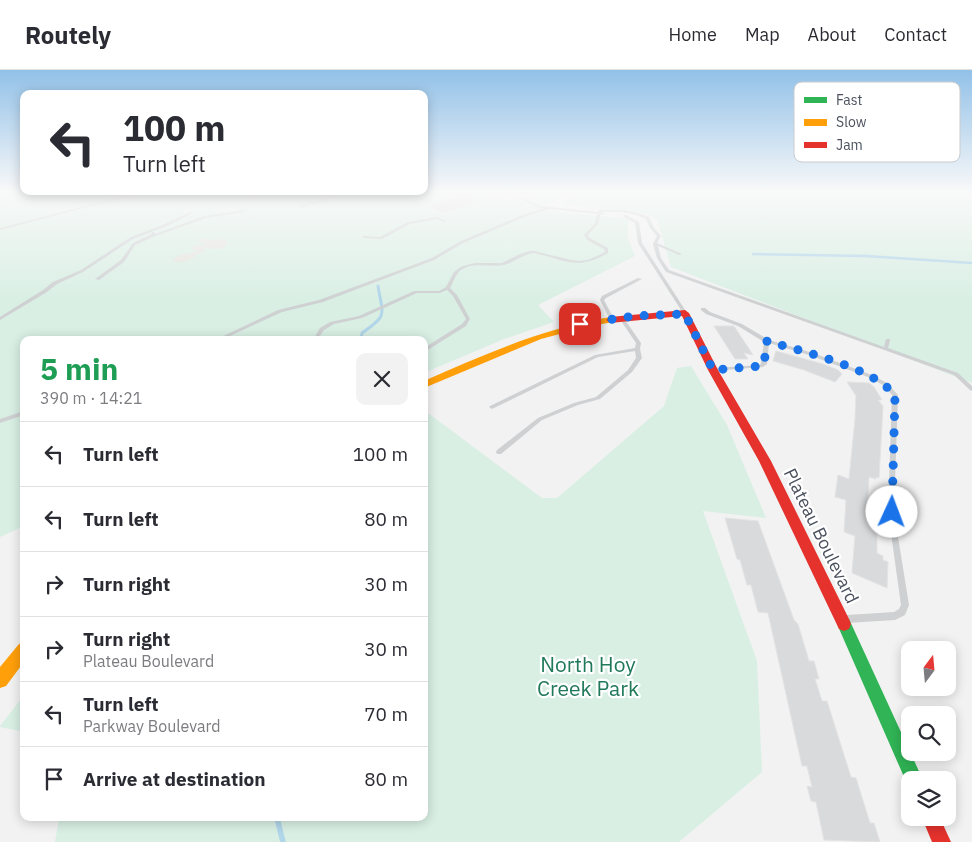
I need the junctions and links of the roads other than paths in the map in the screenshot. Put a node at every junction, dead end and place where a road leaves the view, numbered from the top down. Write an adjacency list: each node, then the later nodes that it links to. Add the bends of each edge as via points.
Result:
1 (160, 228): 19 (lane, via 132,238)
2 (162, 228): 9 (lane)
3 (175, 228): 9 (lane)
4 (400, 228): 10 (lane, via 381,238)
5 (495, 228): 20 (lane, via 433,259 321,301 280,311)
6 (592, 228): 15 (lane, via 586,235 588,239 606,248 607,252 587,263 527,252 500,264 472,264 462,268 453,275)
7 (638, 228): 17 (lane, via 640,243)
8 (654, 228): 11 (lane, via 659,236)
9 (152, 236): 13 (lane, via 134,244 122,261)
10 (364, 237)
11 (655, 244): 12 (lane); 25 (lane, via 658,258 667,270)
12 (680, 254)
13 (97, 278)
14 (640, 279): 18 (lane, via 602,300)
15 (448, 288): 21 (lane, via 440,292 416,292 360,317 332,323); 24 (lane, via 455,294 468,319 464,325)
16 (702, 309): 23 (lane)
17 (685, 314): 18 (street); 27 (street, Plateau Boulevard)
18 (616, 318): 26 (lane, via 639,344); 28 (street, via 540,335)
19 (0, 319)
20 (226, 336)
21 (318, 336)
22 (888, 340): 25 (lane)
23 (767, 341): 27 (lane, via 761,366); 34 (lane, via 870,376 885,384 895,396 892,512 905,605 895,616)
24 (428, 348)
25 (886, 348): 29 (lane, via 956,374)
26 (637, 349): 30 (lane, via 597,356); 33 (lane, via 639,358 630,371 598,398 540,419)
27 (713, 370): 34 (street, Plateau Boulevard, via 766,461)
28 (428, 383)
29 (972, 389)
30 (492, 407)
31 (20, 415): 32 (lane)
32 (0, 421)
33 (499, 452)
34 (842, 619): 37 (street, Plateau Boulevard)
35 (20, 654): 36 (street)
36 (0, 680)
37 (910, 771)
38 (935, 826): 39 (street)
39 (942, 842)

